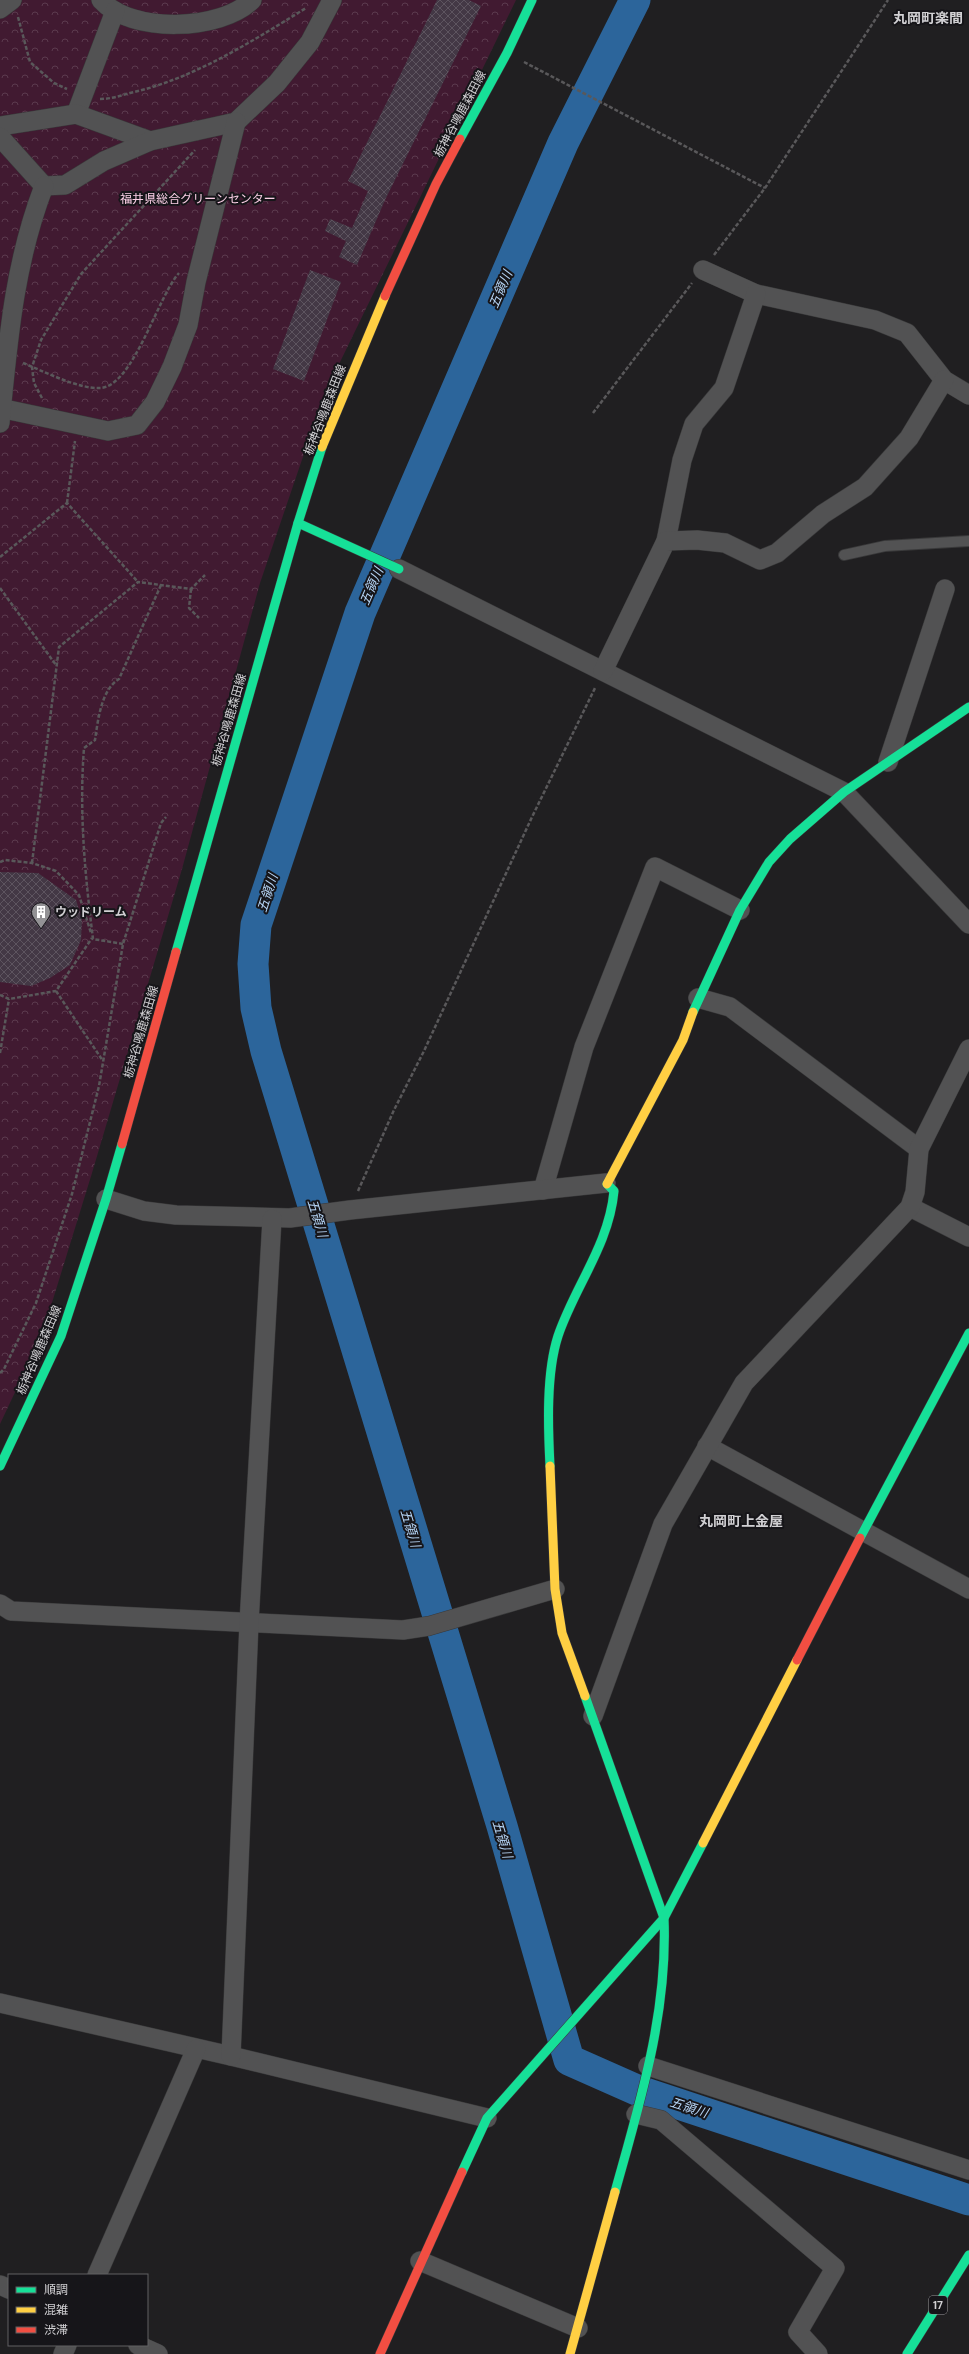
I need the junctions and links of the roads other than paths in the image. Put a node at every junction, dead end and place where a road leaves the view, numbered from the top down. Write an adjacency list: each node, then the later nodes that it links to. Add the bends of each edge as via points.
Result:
1 (252, 0): 4 (street, via 243,9 212,22 166,25 134,19)
2 (332, 0): 6 (street, via 310,42 277,83)
3 (532, 0): 16 (street, 栃神谷鳴鹿森田線, via 436,184 363,345 327,431)
4 (108, 6): 5 (street)
5 (80, 106): 7 (street); 9 (street)
6 (236, 122): 9 (street); 15 (street, via 188,325 155,402 137,425 108,431)
7 (0, 126)
8 (0, 137): 10 (street)
9 (150, 141): 10 (street, via 104,161 65,185)
10 (44, 186): 15 (street, via 30,222 11,312)
11 (703, 270): 12 (street)
12 (756, 294): 13 (street, via 875,320 907,333); 17 (street, via 724,388 694,424 682,460)
13 (944, 380): 14 (street); 17 (street, via 909,438 864,487 822,514 776,553 760,560 725,543 697,540)
14 (969, 395)
15 (0, 413)
16 (298, 523): 20 (street); 33 (street, 栃神谷鳴鹿森田線)
17 (666, 541): 22 (street)
18 (969, 541): 19 (lane, via 885,546)
19 (844, 555)
20 (399, 569): 22 (street)
21 (946, 589): 24 (street)
22 (603, 671): 25 (street)
23 (969, 707): 24 (street)
24 (888, 762): 25 (street)
25 (844, 792): 26 (street, via 790,839 769,862); 27 (street)
26 (740, 910): 28 (street); 32 (street, via 655,866 584,1047)
27 (969, 924)
28 (698, 998): 30 (street, via 730,1007); 31 (street, via 683,1040)
29 (969, 1048): 30 (street)
30 (919, 1149): 34 (street, via 916,1185)
31 (606, 1183): 32 (street); 41 (street, via 614,1191 612,1211 600,1246 558,1336 551,1376 549,1441)
32 (543, 1190): 35 (street, via 350,1210 302,1218)
33 (106, 1199): 35 (street, via 144,1211 176,1215); 39 (street, 栃神谷鳴鹿森田線, via 61,1336)
34 (910, 1207): 36 (street); 38 (street, via 744,1383)
35 (272, 1219): 44 (street)
36 (969, 1237)
37 (969, 1333): 40 (street)
38 (707, 1446): 40 (street); 45 (street, via 663,1524)
39 (0, 1466)
40 (864, 1531): 42 (street); 46 (street)
41 (555, 1589): 44 (street, via 429,1626 403,1630); 45 (street, via 562,1632)
42 (969, 1589)
43 (5, 1607): 44 (street)
44 (249, 1623): 49 (street)
45 (593, 1716): 46 (street)
46 (664, 1918): 50 (street, via 664,1989); 52 (street)
47 (0, 2003): 48 (street)
48 (196, 2049): 49 (street); 56 (street)
49 (231, 2056): 52 (street)
50 (648, 2066): 51 (street); 53 (street)
51 (636, 2114): 57 (street); 62 (street, via 661,2120 835,2268 798,2332)
52 (487, 2118): 55 (street)
53 (969, 2170)
54 (969, 2255): 63 (street, 17)
55 (420, 2261): 57 (street); 60 (street)
56 (97, 2274)
57 (578, 2328): 61 (street)
58 (140, 2346): 59 (street)
59 (158, 2354)
60 (380, 2354)
61 (570, 2354)
62 (818, 2354)
63 (906, 2354)

